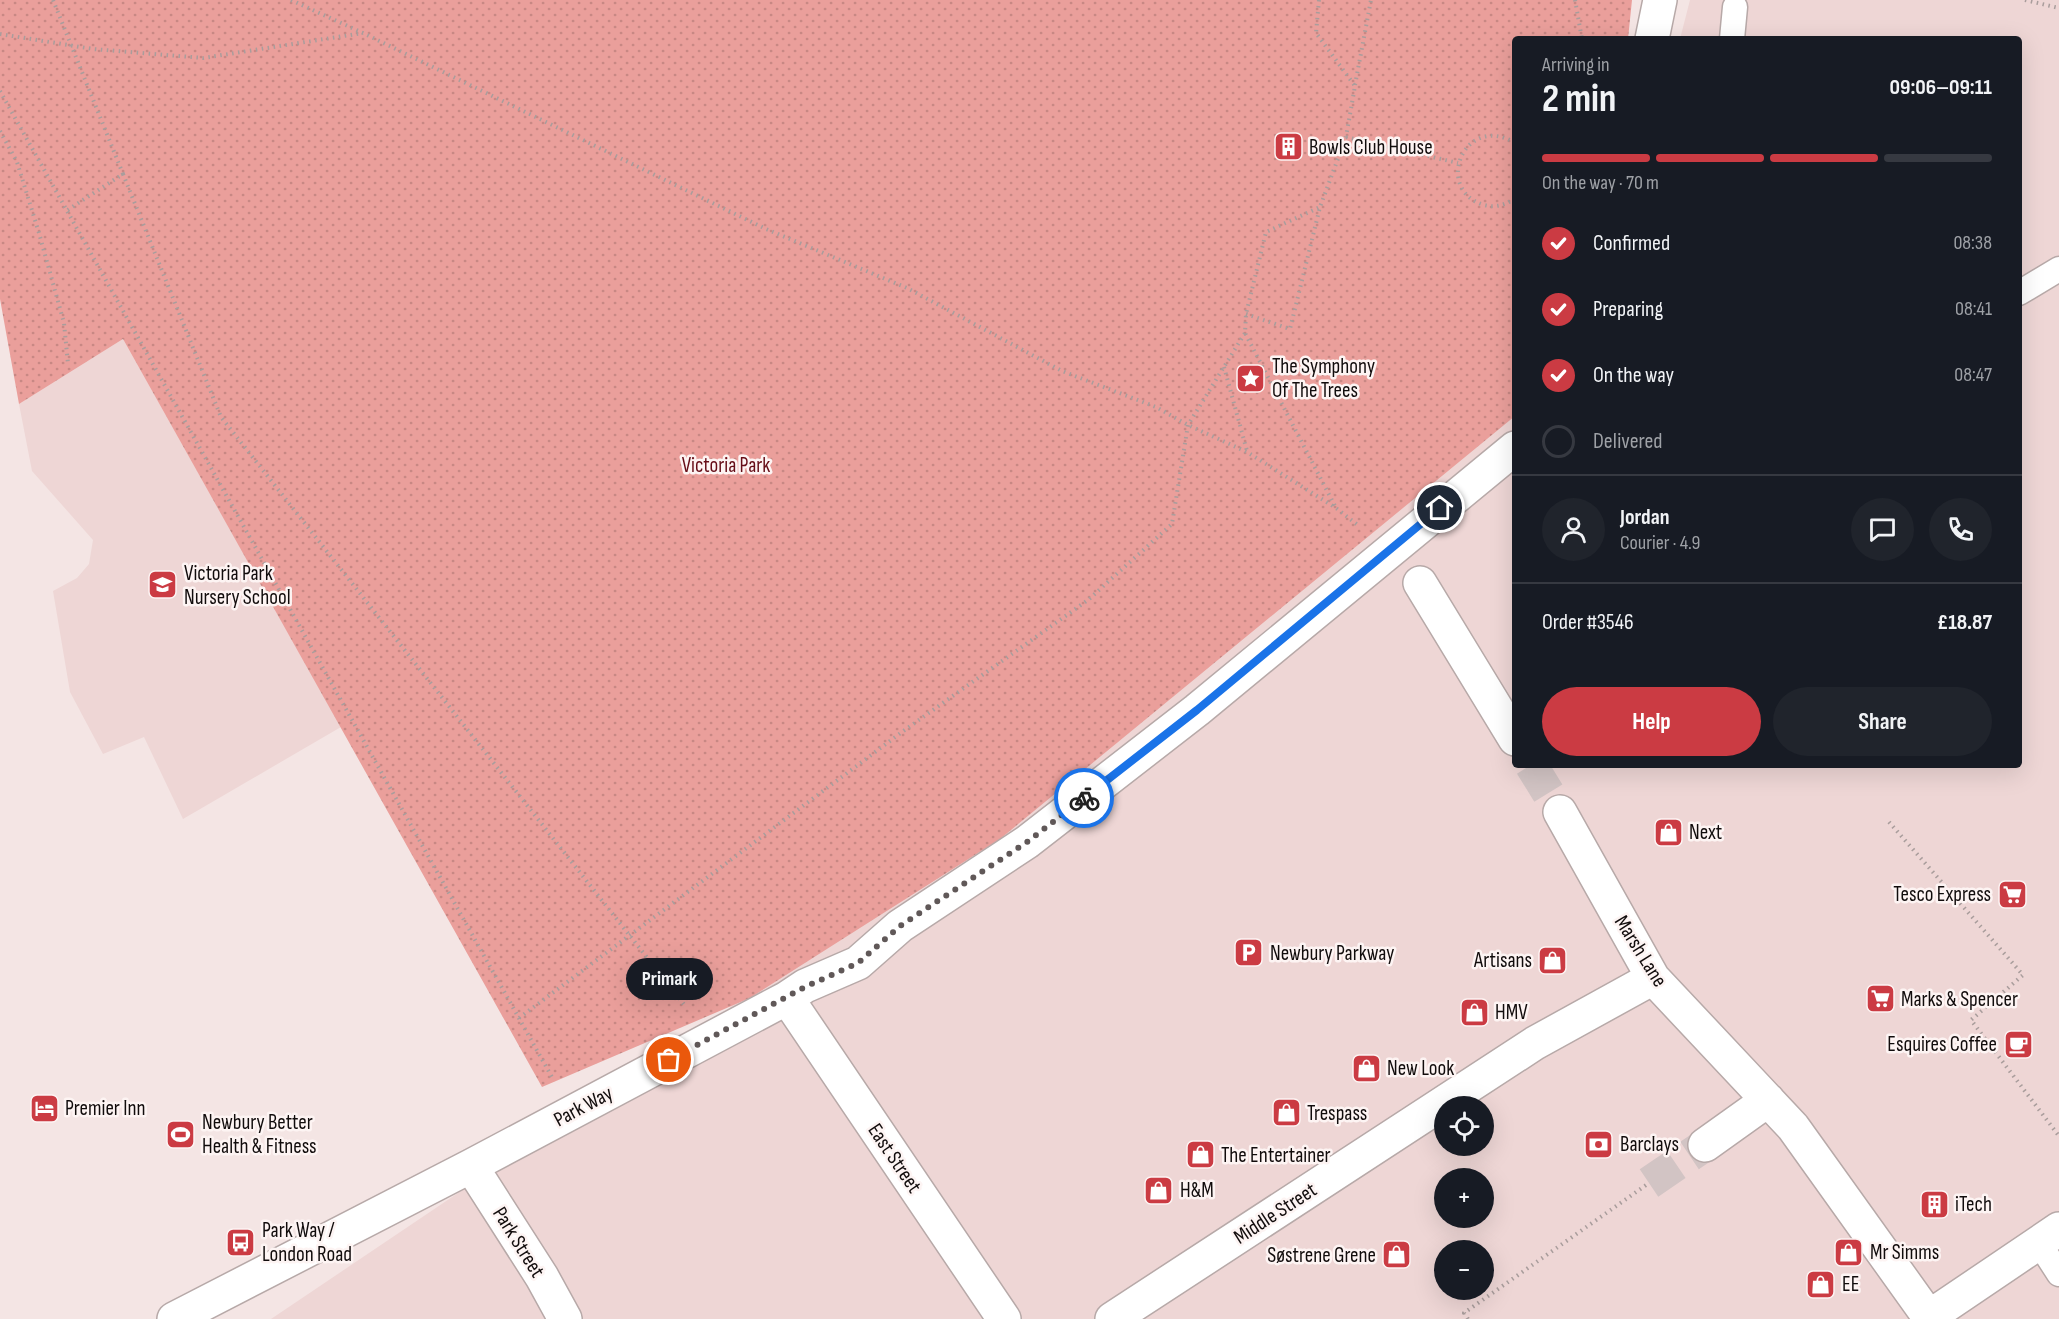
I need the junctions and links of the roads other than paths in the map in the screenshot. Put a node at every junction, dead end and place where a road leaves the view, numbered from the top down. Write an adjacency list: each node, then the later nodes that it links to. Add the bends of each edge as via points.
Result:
1 (1660, 0): 3 (street)
2 (1735, 7): 4 (lane)
3 (1653, 36)
4 (1732, 36)
5 (2059, 268): 6 (lane)
6 (2022, 291)
7 (1512, 450): 12 (street, Park Way, via 1197,710 1027,842 900,926 858,963)
8 (1420, 583): 9 (street)
9 (1512, 734)
10 (1560, 812): 11 (street, Marsh Lane)
11 (1653, 978): 13 (street, Marsh Lane); 22 (street, Middle Street, via 1535,1042)
12 (787, 998): 15 (street, Park Way); 21 (street, East Street)
13 (1768, 1100): 14 (street); 18 (street, Marsh Lane, via 1793,1127)
14 (1705, 1145)
15 (471, 1166): 19 (street, Park Way); 20 (street, Park Street)
16 (2049, 1236): 17 (lane); 18 (street)
17 (2059, 1274)
18 (1927, 1318)
19 (174, 1319)
20 (565, 1319)
21 (1004, 1319)
22 (1112, 1319)

